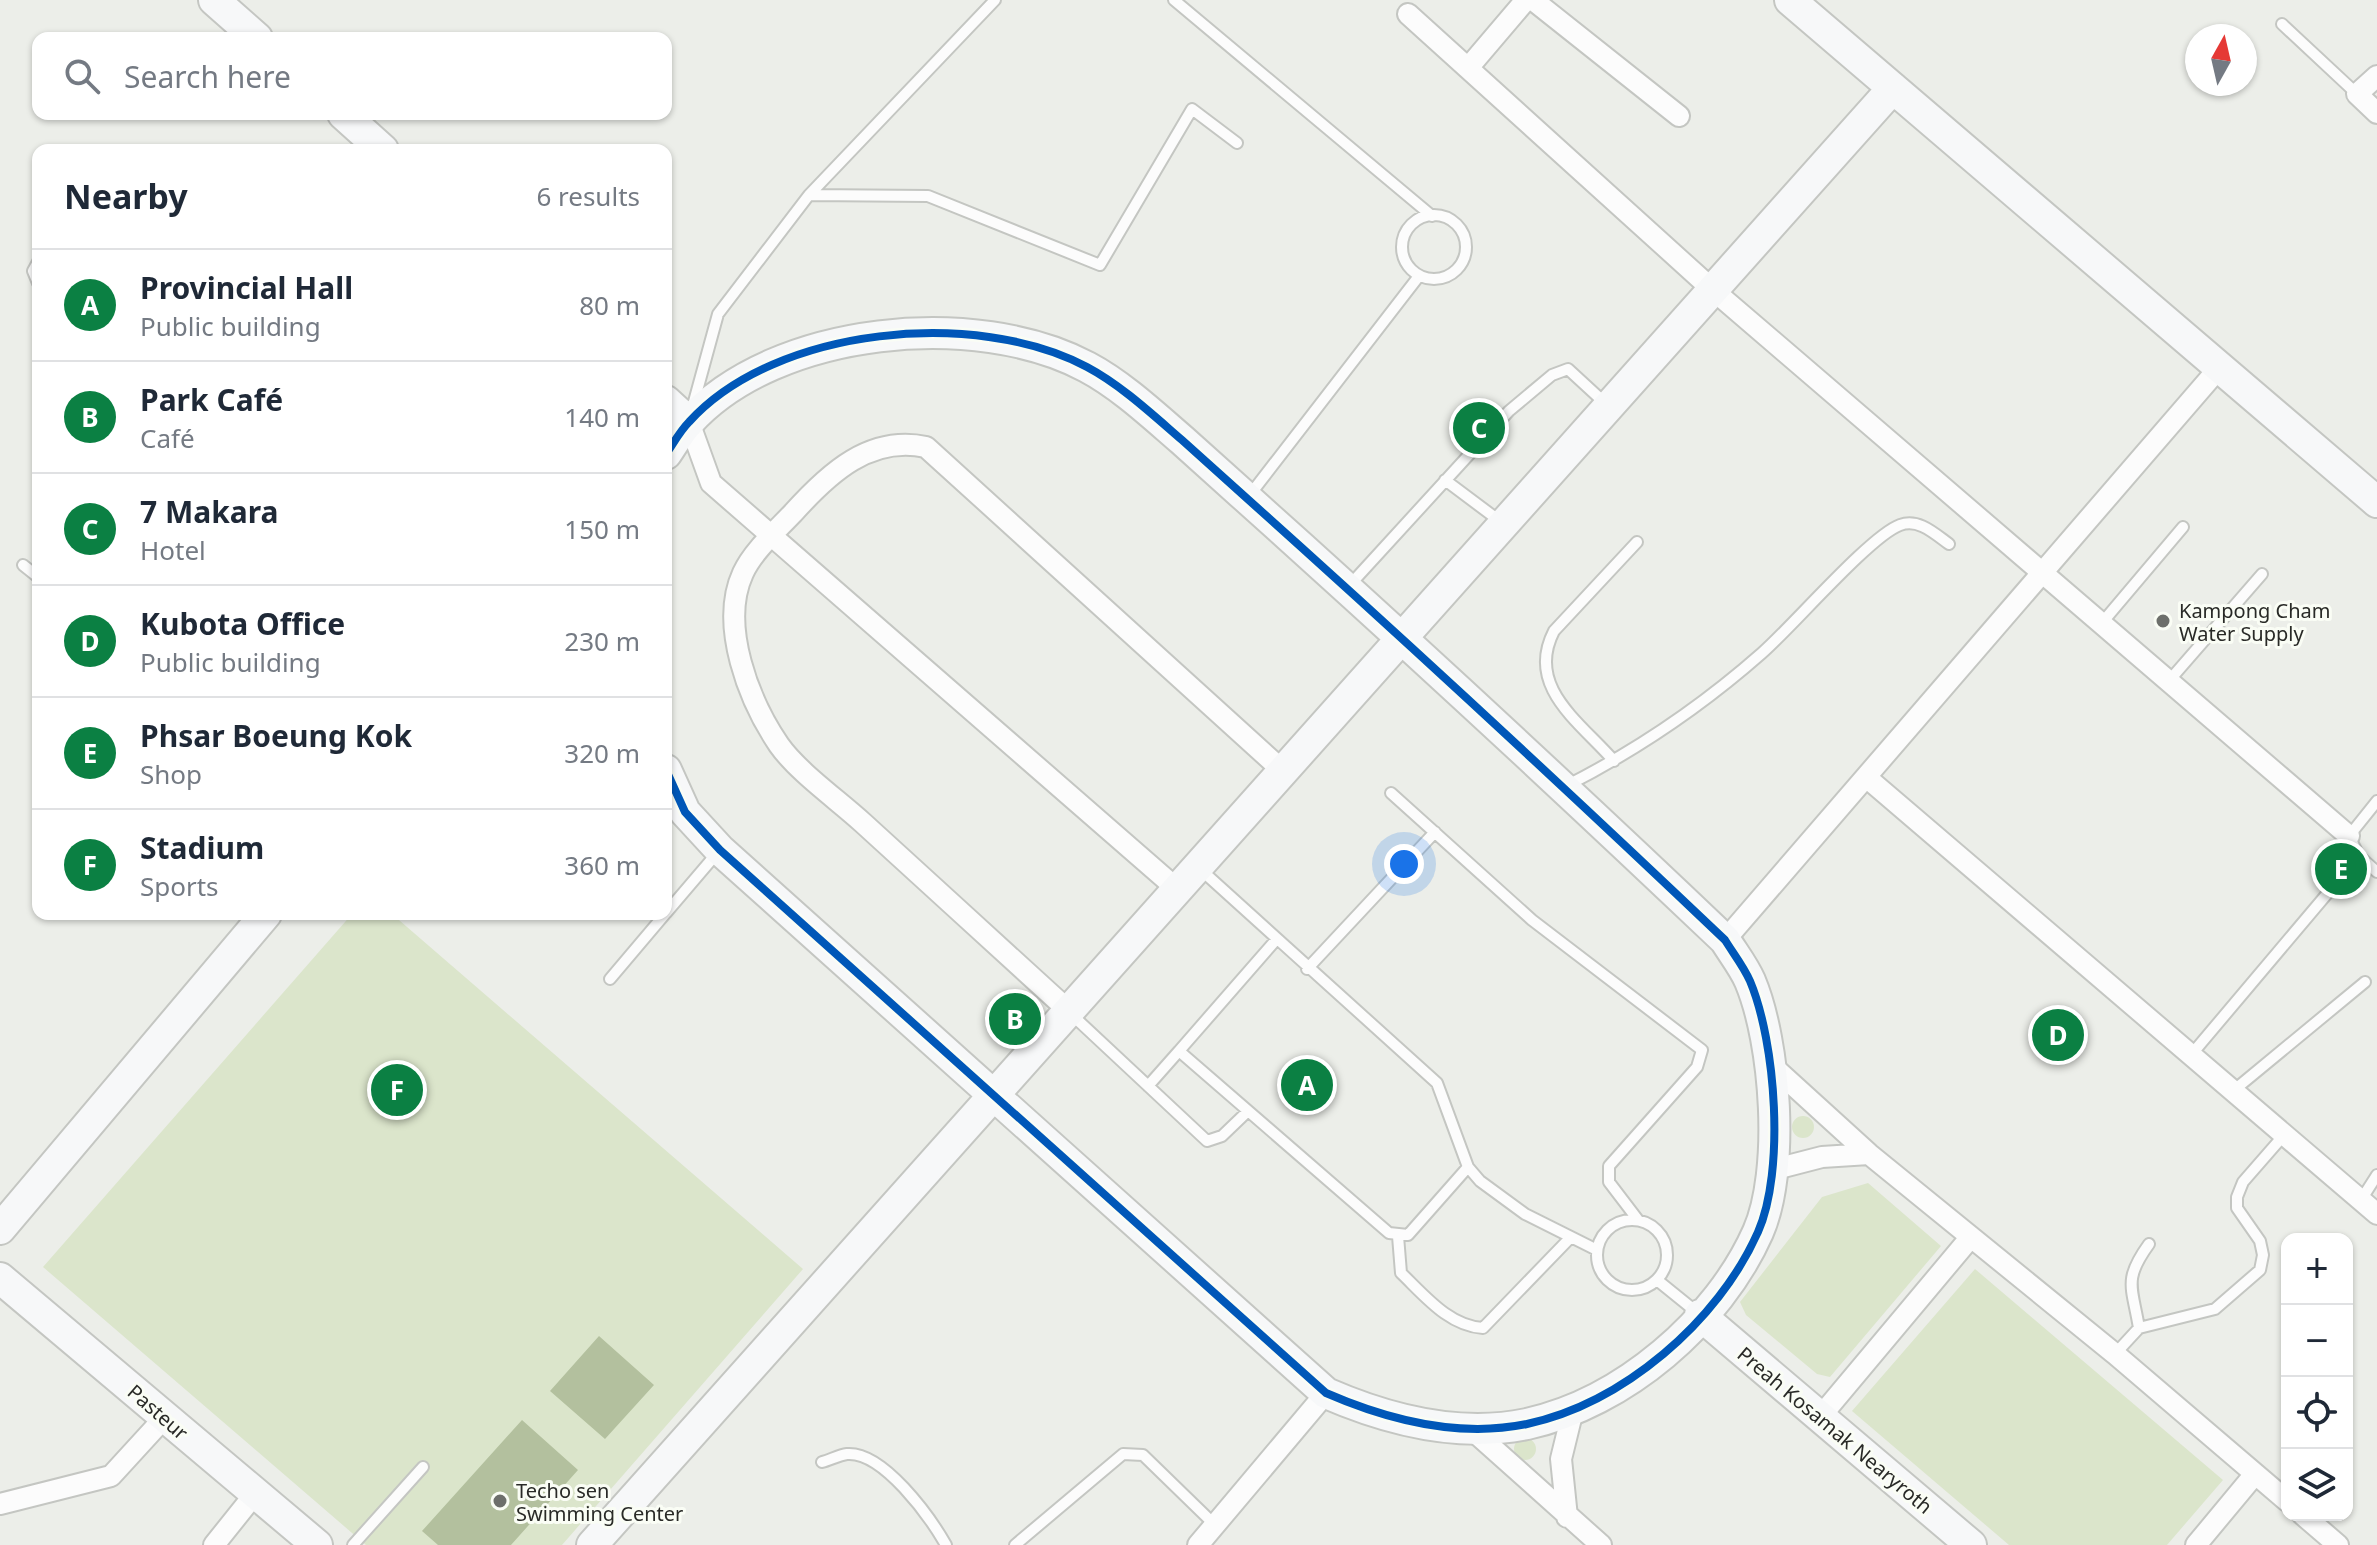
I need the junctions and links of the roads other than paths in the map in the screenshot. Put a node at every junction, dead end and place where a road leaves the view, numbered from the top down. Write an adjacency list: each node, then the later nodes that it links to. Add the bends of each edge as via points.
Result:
1 (1174, 0): 19 (lane)
2 (1532, 0): 9 (street, via 1525,1); 14 (street)
3 (1790, 0): 11 (street)
4 (992, 1): 18 (lane)
5 (223, 3): 8 (street)
6 (1408, 14): 9 (street)
7 (2282, 24): 12 (lane)
8 (251, 32)
9 (1468, 68): 21 (street)
10 (2377, 76): 12 (street)
11 (1893, 88): 21 (street); 22 (street)
12 (2357, 94): 13 (street)
13 (2377, 113)
14 (1679, 116)
15 (350, 120): 17 (street)
16 (1237, 143): 18 (lane, via 1192,109 1100,265 928,196)
17 (376, 144)
18 (809, 195): 24 (lane, via 718,314)
19 (1432, 216): 20 (lane, via 1411,224 1403,238 1403,256); 20 (lane, via 1441,215 1460,227 1467,242 1465,260 1452,274 1433,280)
20 (1419, 276): 26 (lane)
21 (1713, 290): 23 (street); 35 (street)
22 (2219, 368): 27 (street); 35 (street)
23 (1609, 406): 25 (lane, via 1568,369 1552,375 1509,411); 28 (street)
24 (677, 422): 26 (street, via 797,355 871,337 940,332 1011,339 1087,367 1149,412); 30 (street, via 711,483)
25 (1445, 480): 28 (lane); 37 (lane)
26 (1247, 498): 37 (street)
27 (2377, 502)
28 (1504, 524): 39 (street)
29 (2183, 527): 38 (lane)
30 (772, 536): 42 (street, via 843,465 881,446 926,447); 53 (street); 62 (street, via 743,572 736,635 747,678 781,747)
31 (1637, 542): 41 (lane, via 1546,646 1549,688)
32 (1949, 544): 41 (lane, via 1920,524 1901,525 1762,653)
33 (23, 565): 34 (lane)
34 (32, 572)
35 (2041, 574): 38 (street); 43 (street)
36 (2262, 574): 40 (lane)
37 (1347, 588): 39 (street)
38 (2101, 624): 40 (street)
39 (1403, 637): 42 (street); 45 (street)
40 (2168, 682): 49 (street)
41 (1614, 761): 45 (lane)
42 (1283, 771): 53 (street)
43 (1866, 777): 57 (street); 64 (street)
44 (672, 783): 50 (street, via 685,812)
45 (1564, 787): 57 (street)
46 (1391, 793): 48 (lane)
47 (2377, 801): 49 (lane)
48 (1435, 832): 59 (lane); 77 (lane, via 1532,920 1702,1050 1697,1067 1609,1166 1609,1182)
49 (2349, 836): 51 (lane)
50 (720, 850): 54 (lane); 68 (street)
51 (2359, 856): 52 (lane); 64 (lane)
52 (2377, 872)
53 (1187, 878): 58 (lane); 62 (street)
54 (672, 907)
55 (261, 920): 78 (street)
56 (661, 920): 60 (lane)
57 (1725, 940): 65 (street, via 1750,980)
58 (1275, 941): 59 (lane); 63 (lane)
59 (1307, 969): 72 (lane, via 1437,1083)
60 (610, 979)
61 (2365, 982): 67 (lane)
62 (1069, 1011): 66 (lane); 68 (street)
63 (1179, 1051): 66 (lane); 69 (lane)
64 (2191, 1055): 67 (street)
65 (1770, 1064): 71 (street); 73 (street, via 1775,1116)
66 (1148, 1086): 69 (lane, via 1207,1141 1222,1136)
67 (2233, 1091): 70 (street)
68 (995, 1093): 89 (street); 106 (street)
69 (1247, 1112): 79 (lane)
70 (2284, 1135): 75 (street); 87 (lane, via 2243,1182 2237,1197 2237,1208 2260,1241 2260,1270 2215,1309)
71 (1869, 1154): 73 (street, via 1822,1157); 81 (street)
72 (1468, 1167): 79 (lane, via 1408,1235); 80 (lane, via 1525,1214)
73 (1772, 1170): 86 (street, via 1759,1230 1733,1277)
74 (2377, 1175): 75 (lane)
75 (2361, 1200): 76 (street)
76 (2377, 1214)
77 (1638, 1220): 83 (lane, via 1607,1230); 85 (lane, via 1657,1230 1667,1249)
78 (0, 1229)
79 (1398, 1236): 80 (lane, via 1401,1273 1449,1318 1483,1328)
80 (1571, 1237): 83 (lane)
81 (1970, 1238): 88 (street); 92 (street)
82 (2149, 1244): 87 (lane, via 2130,1278)
83 (1597, 1250): 85 (lane, via 1601,1271 1616,1287 1638,1290)
84 (0, 1278): 91 (street, Pasteur)
85 (1657, 1280): 86 (lane)
86 (1700, 1315): 90 (street, via 1664,1356 1627,1384); 92 (street, Preah Kosamak Nearyroth)
87 (2139, 1328): 88 (lane)
88 (2115, 1354): 96 (street)
89 (1326, 1393): 93 (street, via 1371,1412); 102 (street)
90 (1573, 1410): 93 (street, via 1525,1424); 100 (street, via 1561,1459)
91 (165, 1417): 97 (street, Pasteur); 99 (street, via 111,1476)
92 (1820, 1417): 111 (street, Preah Kosamak Nearyroth)
93 (1469, 1427): 100 (street)
94 (822, 1462): 107 (lane, via 848,1454 872,1459 934,1523)
95 (423, 1467): 105 (lane)
96 (2255, 1474): 98 (street); 112 (street)
97 (254, 1495): 103 (street); 104 (street, Pasteur)
98 (2281, 1496)
99 (0, 1504)
100 (1567, 1517): 110 (street)
101 (2310, 1521): 113 (street)
102 (1215, 1525): 108 (lane, via 1143,1455 1123,1454); 109 (street)
103 (214, 1545)
104 (317, 1545)
105 (353, 1545)
106 (592, 1545)
107 (946, 1545)
108 (1015, 1545)
109 (1198, 1545)
110 (1601, 1545)
111 (1971, 1545)
112 (2196, 1545)
113 (2338, 1545)

